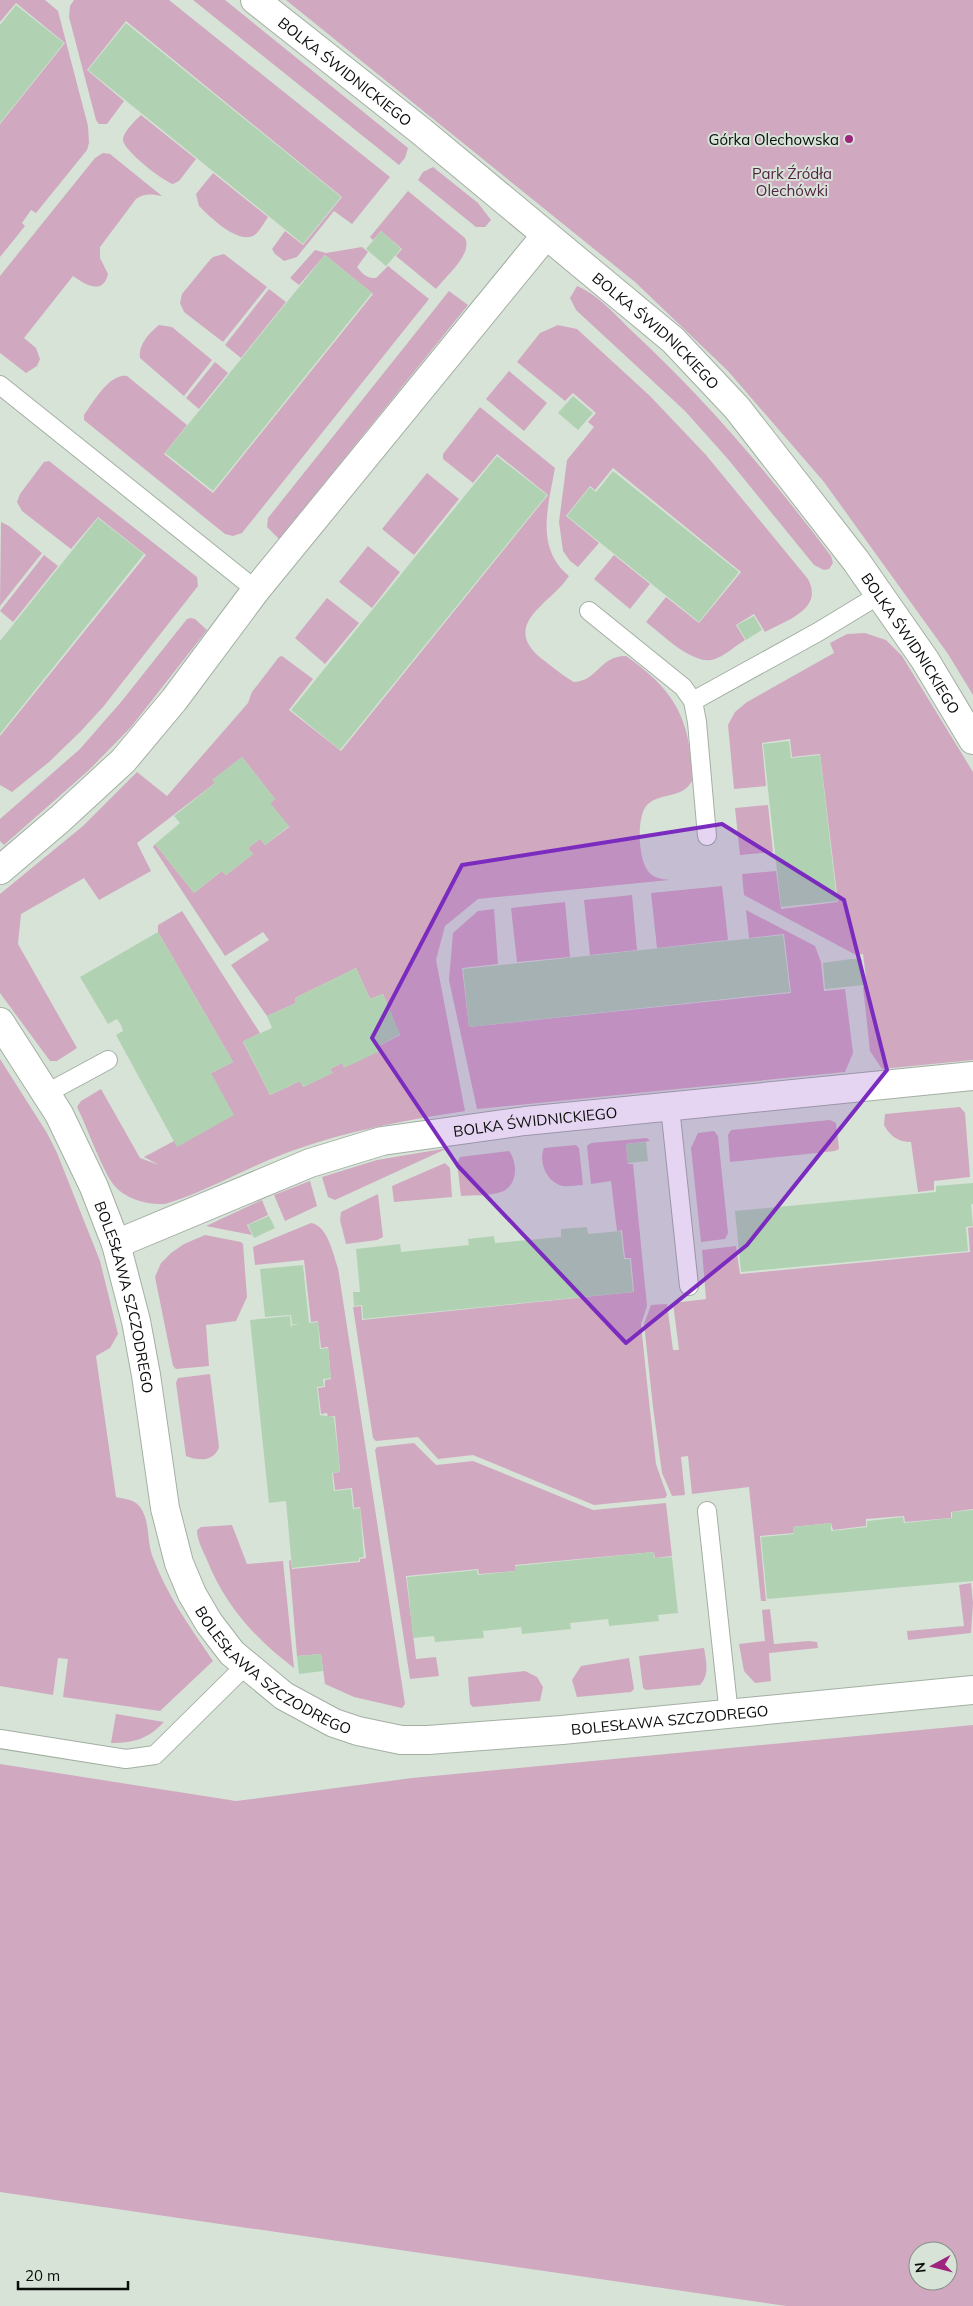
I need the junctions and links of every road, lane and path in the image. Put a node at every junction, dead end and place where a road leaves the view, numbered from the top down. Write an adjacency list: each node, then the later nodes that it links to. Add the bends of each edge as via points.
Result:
1 (255, 0): 2 (street, BOLKA ŚWIDNICKIEGO)
2 (546, 235): 4 (street); 5 (street, BOLKA ŚWIDNICKIEGO, via 673,340 737,408)
3 (0, 384): 4 (lane)
4 (256, 590): 10 (street, via 174,700 123,761)
5 (879, 595): 7 (lane); 8 (street, BOLKA ŚWIDNICKIEGO, via 925,660)
6 (589, 611): 7 (lane, via 683,687)
7 (693, 701): 9 (lane, via 704,780)
8 (973, 740)
9 (707, 836)
10 (0, 870)
11 (0, 1022): 14 (street, BOLESŁAWA SZCZODREGO)
12 (108, 1060): 14 (lane)
13 (973, 1076): 15 (street, BOLKA ŚWIDNICKIEGO)
14 (47, 1093): 16 (street, BOLESŁAWA SZCZODREGO, via 94,1187)
15 (670, 1107): 16 (street, BOLKA ŚWIDNICKIEGO, via 449,1130 361,1146 262,1182); 17 (lane)
16 (116, 1244): 19 (street, BOLESŁAWA SZCZODREGO, via 136,1321 165,1508 179,1563 209,1623)
17 (689, 1286)
18 (707, 1511): 21 (lane)
19 (245, 1666): 21 (street, BOLESŁAWA SZCZODREGO, via 284,1696 334,1723 401,1740 478,1738); 22 (lane, via 155,1755 126,1759)
20 (973, 1690): 21 (street, BOLESŁAWA SZCZODREGO)
21 (729, 1715)
22 (0, 1739)

